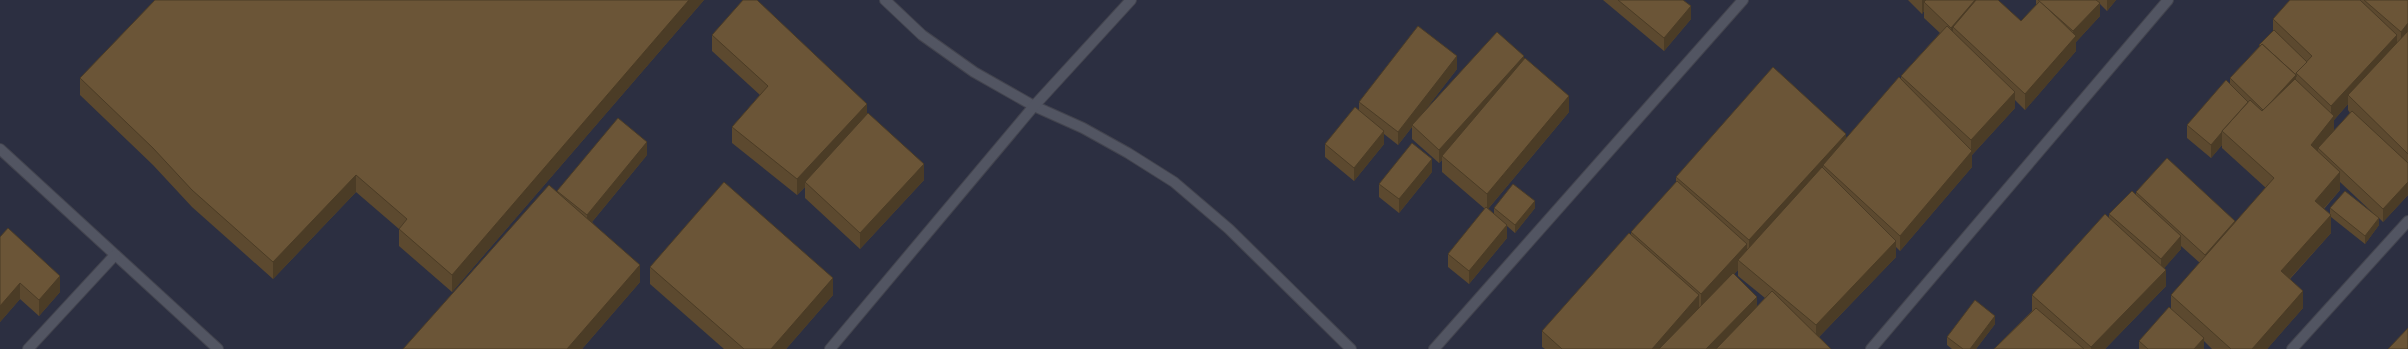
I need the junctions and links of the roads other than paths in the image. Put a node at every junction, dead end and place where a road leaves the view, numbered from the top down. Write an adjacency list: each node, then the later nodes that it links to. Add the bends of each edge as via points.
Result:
1 (885, 0): 5 (lane, via 922,35 974,72)
2 (1131, 0): 5 (lane)
3 (1743, 0): 13 (lane)
4 (2168, 0): 14 (lane)
5 (1034, 106): 11 (lane); 12 (lane, via 1083,128 1174,182 1229,229)
6 (0, 149): 8 (lane)
7 (2408, 221): 15 (lane)
8 (115, 255): 9 (lane); 10 (lane)
9 (28, 349)
10 (218, 349)
11 (830, 349)
12 (1351, 349)
13 (1434, 349)
14 (1871, 349)
15 (2292, 349)

